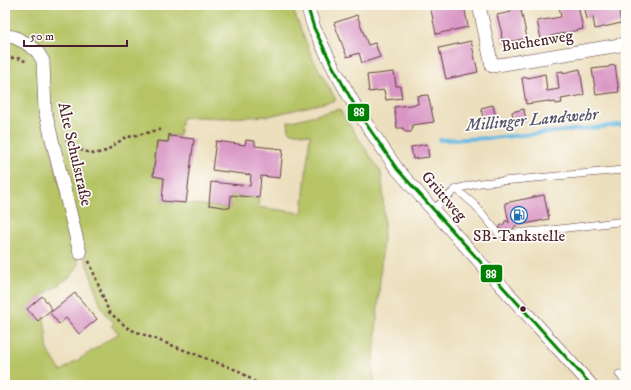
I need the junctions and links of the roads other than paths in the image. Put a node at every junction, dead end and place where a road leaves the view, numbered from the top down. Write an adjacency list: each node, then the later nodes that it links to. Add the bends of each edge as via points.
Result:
1 (307, 5): 7 (street, Grüttweg, via 314,28 360,115 397,169)
2 (479, 5): 4 (street, Buchenweg, via 492,66)
3 (5, 36): 9 (street, Alte Schulstraße, via 26,43 37,51 42,61 45,111)
4 (626, 44)
5 (626, 172): 6 (lane, via 623,170 480,183)
6 (456, 189): 7 (lane); 8 (lane, via 475,205 499,234)
7 (433, 210): 12 (street, Grüttweg)
8 (626, 221)
9 (84, 256)
10 (619, 374): 11 (lane)
11 (626, 382)
12 (591, 385)

